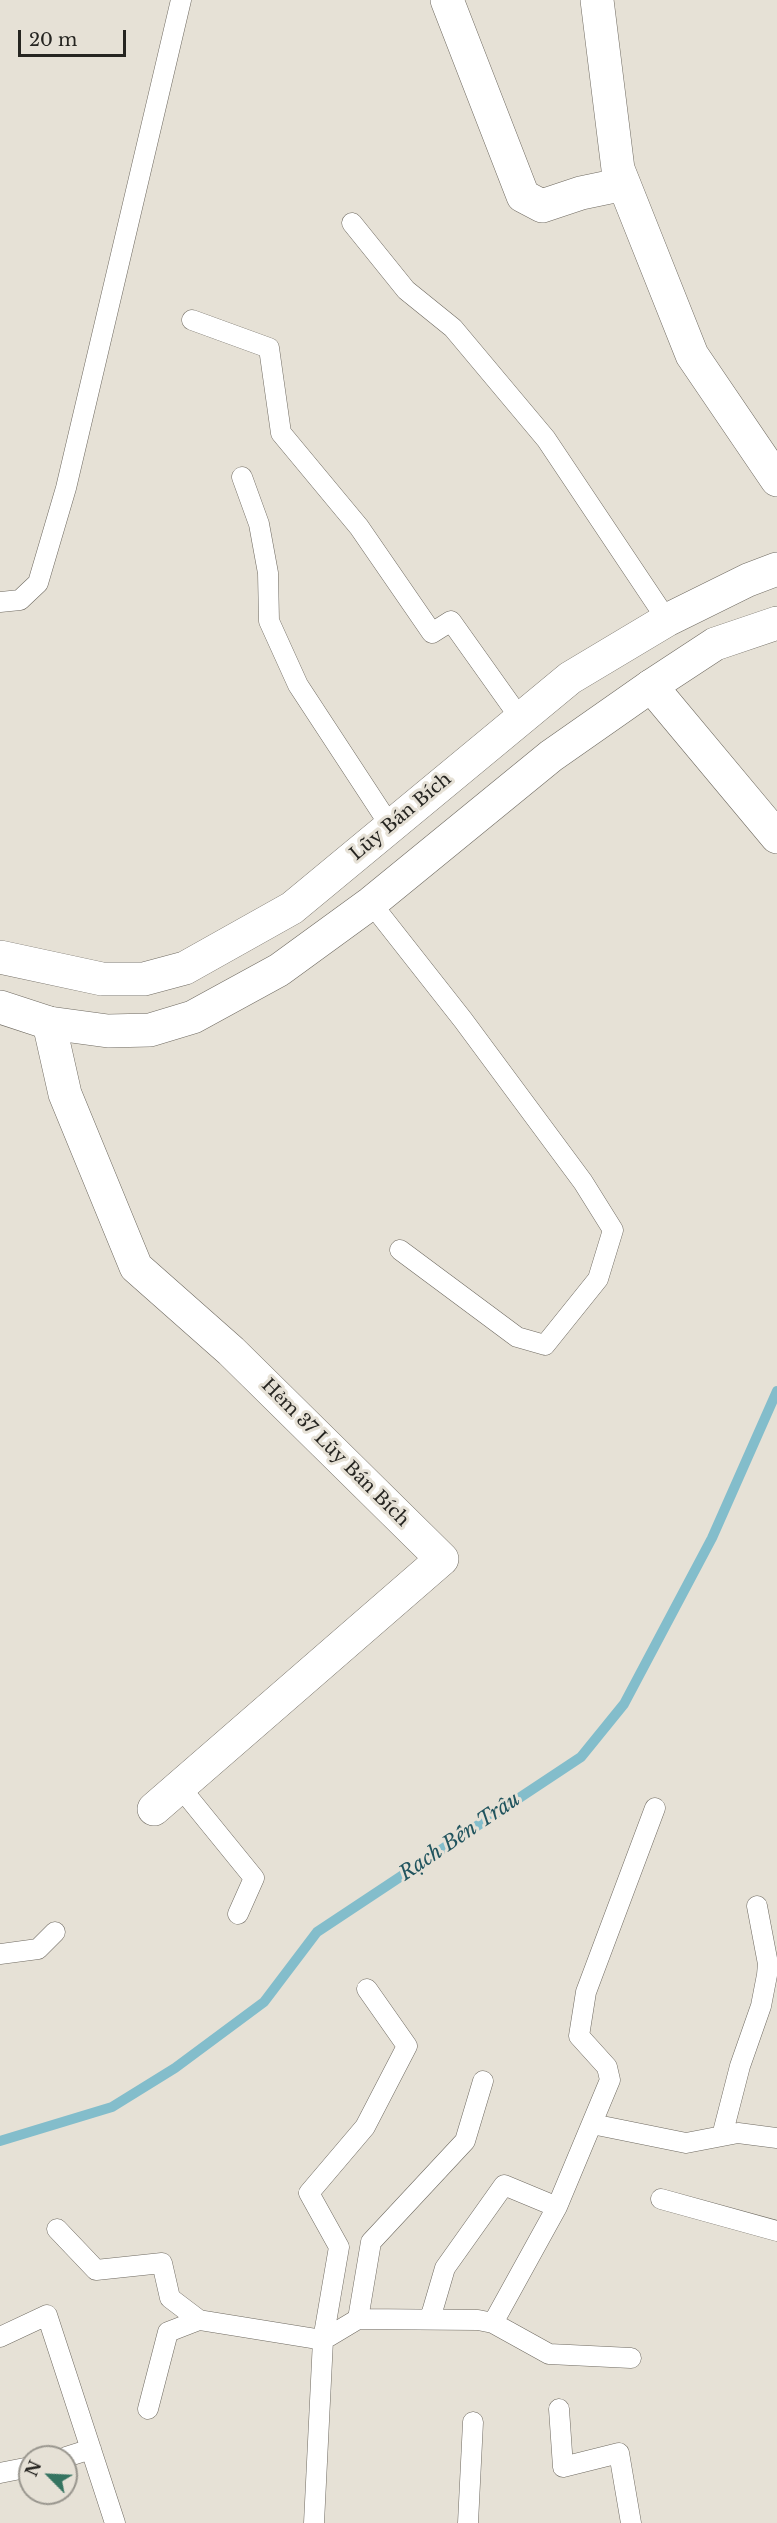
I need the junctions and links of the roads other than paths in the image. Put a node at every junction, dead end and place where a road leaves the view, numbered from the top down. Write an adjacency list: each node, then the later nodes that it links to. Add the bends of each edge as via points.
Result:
1 (181, 0): 10 (lane, via 66,488 38,583 20,600)
2 (447, 0): 4 (street, via 523,196 542,206)
3 (597, 0): 4 (street, via 618,169)
4 (624, 184): 8 (street, via 692,355)
5 (352, 223): 11 (lane, via 406,290 453,328 546,439)
6 (192, 320): 14 (lane, via 269,348 281,433 359,526 432,633 451,621)
7 (242, 477): 15 (lane, via 263,544 269,621 298,685)
8 (777, 480)
9 (777, 569): 11 (street, Lũy Bán Bích)
10 (0, 602)
11 (667, 620): 14 (street, Lũy Bán Bích, via 570,678)
12 (777, 623): 13 (street, via 715,644)
13 (651, 686): 16 (street); 17 (street, via 551,756)
14 (520, 718): 15 (street, Lũy Bán Bích)
15 (391, 826): 18 (street, Lũy Bán Bích, via 292,908 185,968 144,979 102,979)
16 (777, 837)
17 (371, 903): 20 (street, via 279,970 193,1017 150,1029 108,1031); 21 (lane, via 464,1020 583,1182 613,1230 598,1279 545,1345 517,1337)
18 (0, 957)
19 (0, 1008): 20 (street)
20 (49, 1023): 22 (street, Hẻm 37 Lũy Bán Bích, via 65,1094 136,1267 231,1351 442,1559)
21 (400, 1250)
22 (180, 1787): 24 (street, Hẻm 37 Lũy Bán Bích); 26 (lane, via 254,1878)
23 (655, 1808): 31 (lane, via 586,1992 579,2036 607,2067 610,2080)
24 (154, 1809)
25 (757, 1906): 32 (lane, via 768,1975)
26 (238, 1914)
27 (55, 1932): 28 (lane, via 38,1949)
28 (0, 1954)
29 (368, 1989): 43 (lane, via 406,2046 366,2127 309,2193 339,2247)
30 (483, 2081): 38 (lane, via 465,2141 371,2242)
31 (592, 2124): 32 (lane, via 686,2143); 35 (lane)
32 (722, 2136): 33 (lane, via 738,2133)
33 (777, 2138)
34 (661, 2199): 37 (lane)
35 (557, 2206): 39 (lane, via 504,2185 445,2268); 41 (lane)
36 (57, 2229): 40 (lane, via 96,2270 162,2263 170,2298)
37 (777, 2231)
38 (358, 2319): 39 (lane); 43 (lane)
39 (430, 2319): 41 (lane)
40 (199, 2320): 43 (lane); 45 (lane, via 168,2332)
41 (493, 2323): 44 (lane, via 549,2354)
42 (0, 2337): 48 (lane, via 47,2315)
43 (322, 2340): 53 (lane)
44 (631, 2358)
45 (148, 2409)
46 (559, 2409): 55 (lane, via 563,2467 619,2453)
47 (474, 2422): 54 (lane)
48 (91, 2449): 49 (lane); 52 (lane)
49 (78, 2453)
50 (18, 2469): 51 (lane)
51 (0, 2473)
52 (115, 2523)
53 (314, 2523)
54 (468, 2523)
55 (631, 2523)

